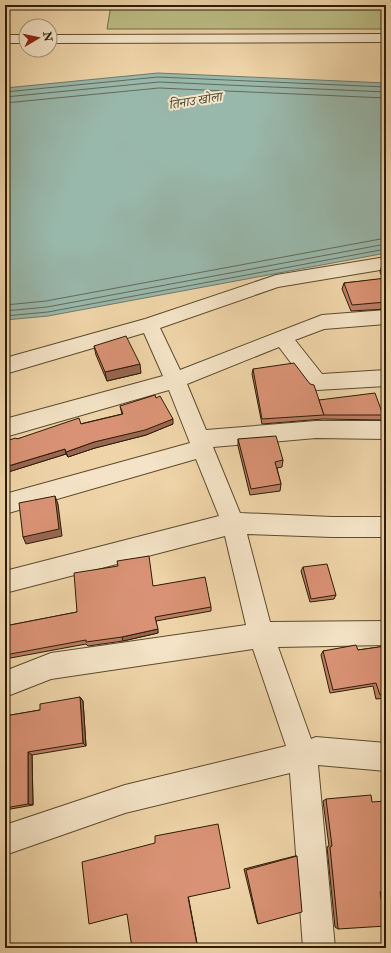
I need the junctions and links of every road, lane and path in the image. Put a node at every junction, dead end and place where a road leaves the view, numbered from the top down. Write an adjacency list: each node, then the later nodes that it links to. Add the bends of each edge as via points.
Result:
1 (386, 38): 4 (street)
2 (5, 39): 3 (street)
3 (18, 39)
4 (58, 39)
5 (386, 263): 7 (street, via 276,281)
6 (386, 317): 8 (street, via 322,322)
7 (149, 325): 9 (street); 11 (street)
8 (283, 338): 10 (street, via 317,382); 11 (street)
9 (5, 366)
10 (386, 378)
11 (176, 380): 12 (street); 14 (street)
12 (5, 428)
13 (386, 430): 14 (street, via 364,428 287,432)
14 (201, 444): 15 (street); 16 (street)
15 (5, 504)
16 (233, 523): 17 (street); 18 (street); 20 (street)
17 (386, 527)
18 (5, 582)
19 (386, 633): 20 (street)
20 (261, 635): 21 (street, via 51,666); 22 (street)
21 (5, 684)
22 (302, 756): 23 (street, via 316,751); 24 (street, via 125,799); 25 (street)
23 (386, 757)
24 (5, 840)
25 (319, 948)

